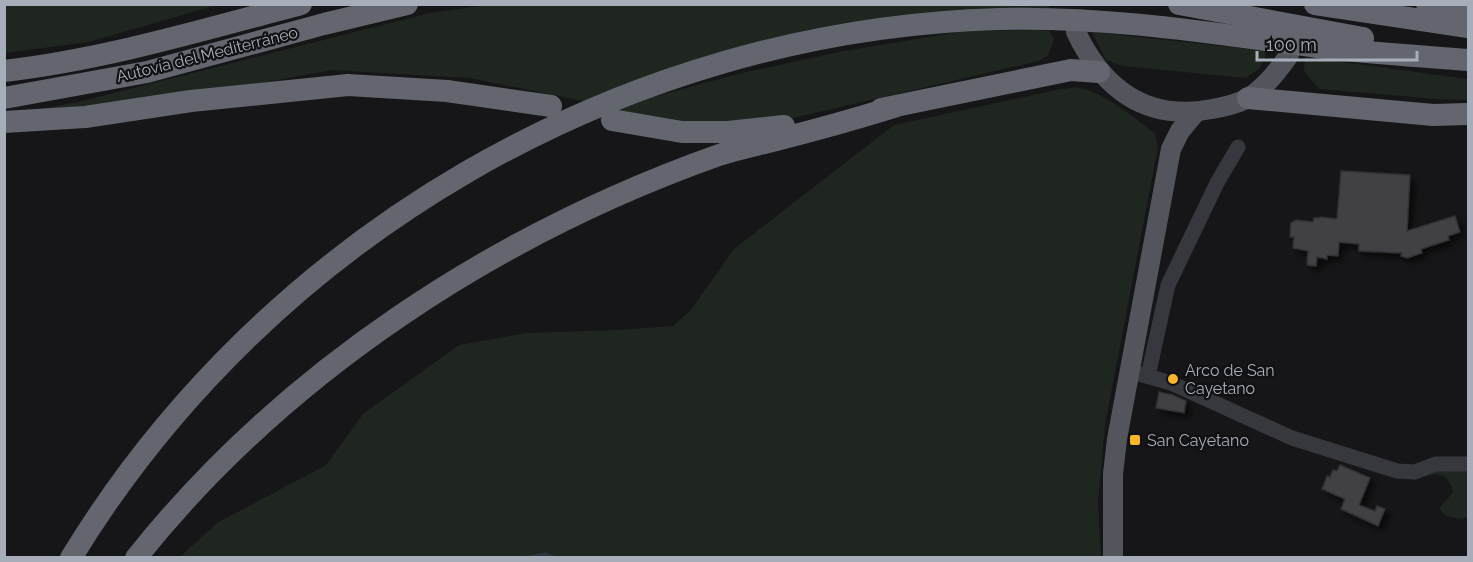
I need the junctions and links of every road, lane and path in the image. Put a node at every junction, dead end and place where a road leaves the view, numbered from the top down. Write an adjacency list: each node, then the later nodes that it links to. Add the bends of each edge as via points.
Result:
1 (247, 4): 11 (highway, via 206,19)
2 (301, 4): 11 (highway, Autovía del Mediterráneo)
3 (407, 4): 18 (highway, Autovía del Mediterráneo, via 147,72)
4 (1179, 4): 9 (highway)
5 (1427, 4): 7 (highway)
6 (1323, 6): 8 (highway)
7 (1468, 12)
8 (1468, 27)
9 (1272, 31): 12 (highway); 31 (highway, via 1046,19 944,22 799,44 732,60 599,106 458,176 325,268 223,361 169,422 136,462)
10 (1076, 32): 17 (main road)
11 (175, 39): 16 (highway, Autovía del Mediterráneo, via 93,58)
12 (1323, 39): 13 (highway); 15 (highway)
13 (1468, 54)
14 (1289, 55): 19 (main road, via 1269,81)
15 (1468, 60)
16 (4, 71)
17 (1099, 72): 21 (highway, via 1071,70); 22 (main road, via 1118,89)
18 (4, 98)
19 (1248, 98): 23 (main road); 24 (highway, via 1433,115)
20 (551, 106): 26 (highway, via 447,91 348,85 191,101 85,117)
21 (894, 107): 25 (highway, via 728,132 682,132); 32 (highway, via 721,155 624,192 482,264 363,342 301,391 196,490)
22 (1157, 109): 23 (main road); 28 (main road, via 1169,132)
23 (1195, 113): 28 (main road)
24 (1468, 114)
25 (612, 120)
26 (4, 122)
27 (1239, 147): 29 (street, via 1217,183 1168,285)
28 (1172, 149): 29 (main road)
29 (1138, 374): 30 (street, via 1171,383 1292,438 1397,471 1414,472 1436,464); 33 (main road, via 1113,474)
30 (1468, 464)
31 (71, 558)
32 (136, 558)
33 (1113, 558)

